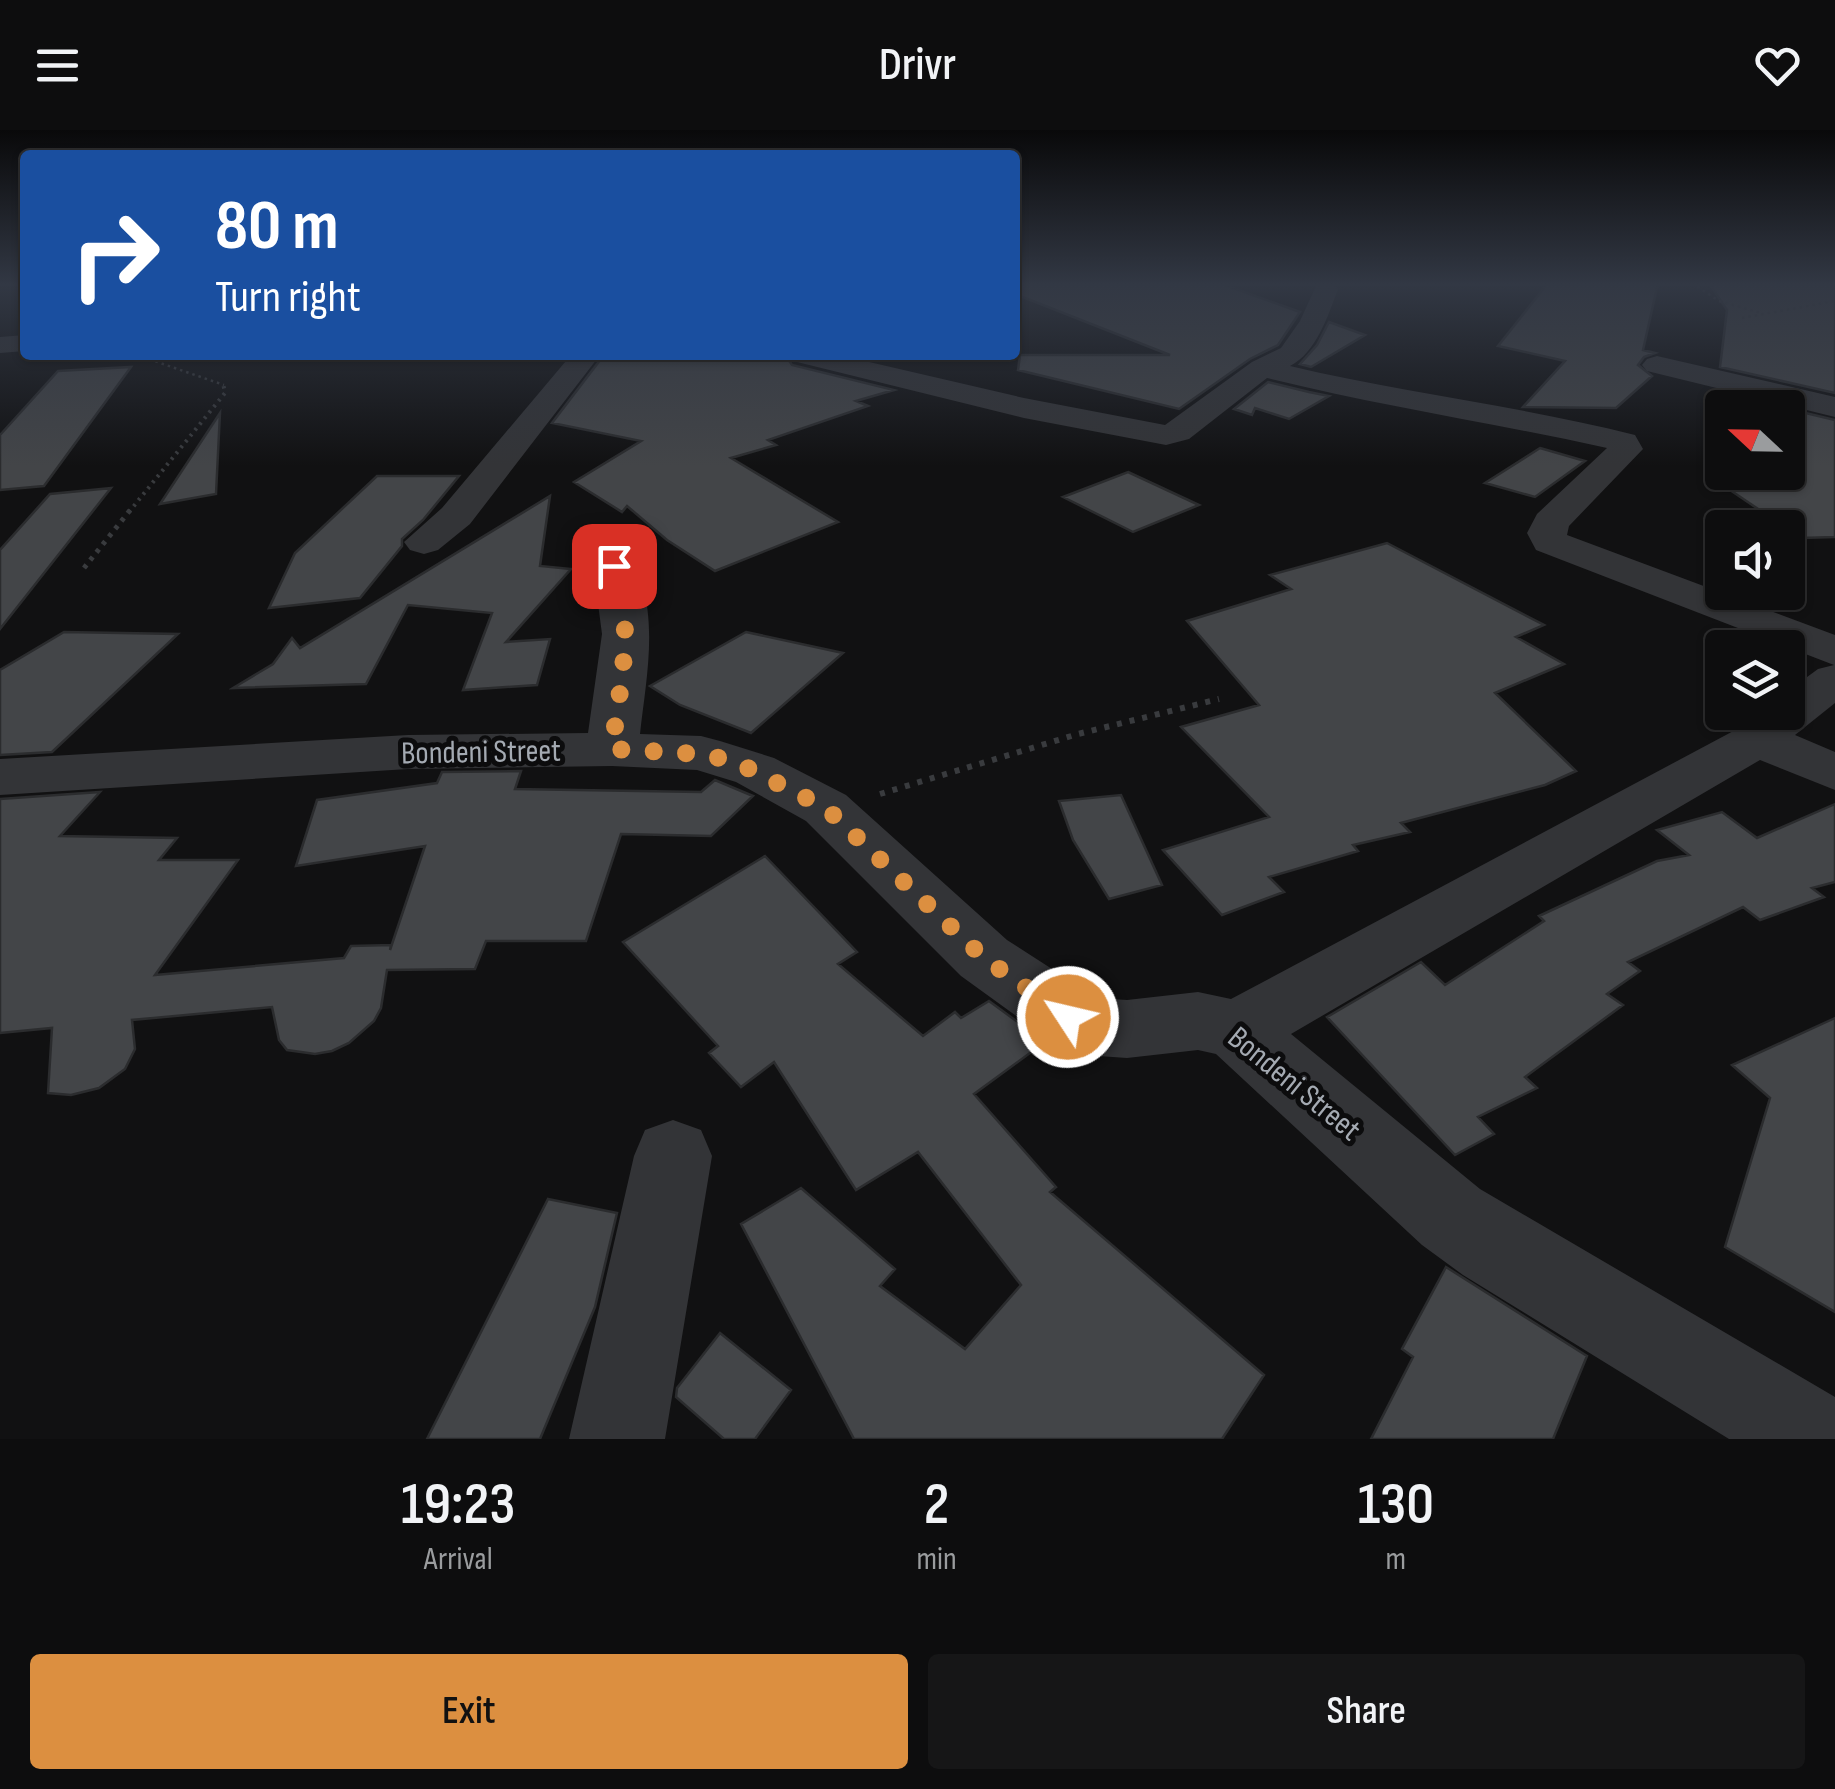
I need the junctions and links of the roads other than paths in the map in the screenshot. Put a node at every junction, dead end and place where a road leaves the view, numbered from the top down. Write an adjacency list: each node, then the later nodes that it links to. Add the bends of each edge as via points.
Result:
1 (1297, 344): 5 (street)
2 (582, 360): 7 (street, via 456,516)
3 (824, 360): 5 (street, via 1157,435 1177,432)
4 (1657, 366): 6 (street)
5 (1262, 368): 9 (street, via 1623,442 1627,447 1616,460 1552,522 1550,542)
6 (1835, 407)
7 (424, 542)
8 (614, 566): 12 (street, via 623,588 626,638)
9 (1835, 651)
10 (1835, 680): 11 (street)
11 (1757, 739): 13 (street); 15 (street)
12 (612, 749): 14 (street, Bondeni Street, via 408,752); 15 (street, Bondeni Street, via 734,761 826,808 984,958 1084,1026 1198,1021)
13 (1835, 772)
14 (0, 777)
15 (1237, 1030): 18 (street, Bondeni Street, via 1451,1217)
16 (674, 1156): 17 (street)
17 (617, 1439)
18 (1814, 1439)

